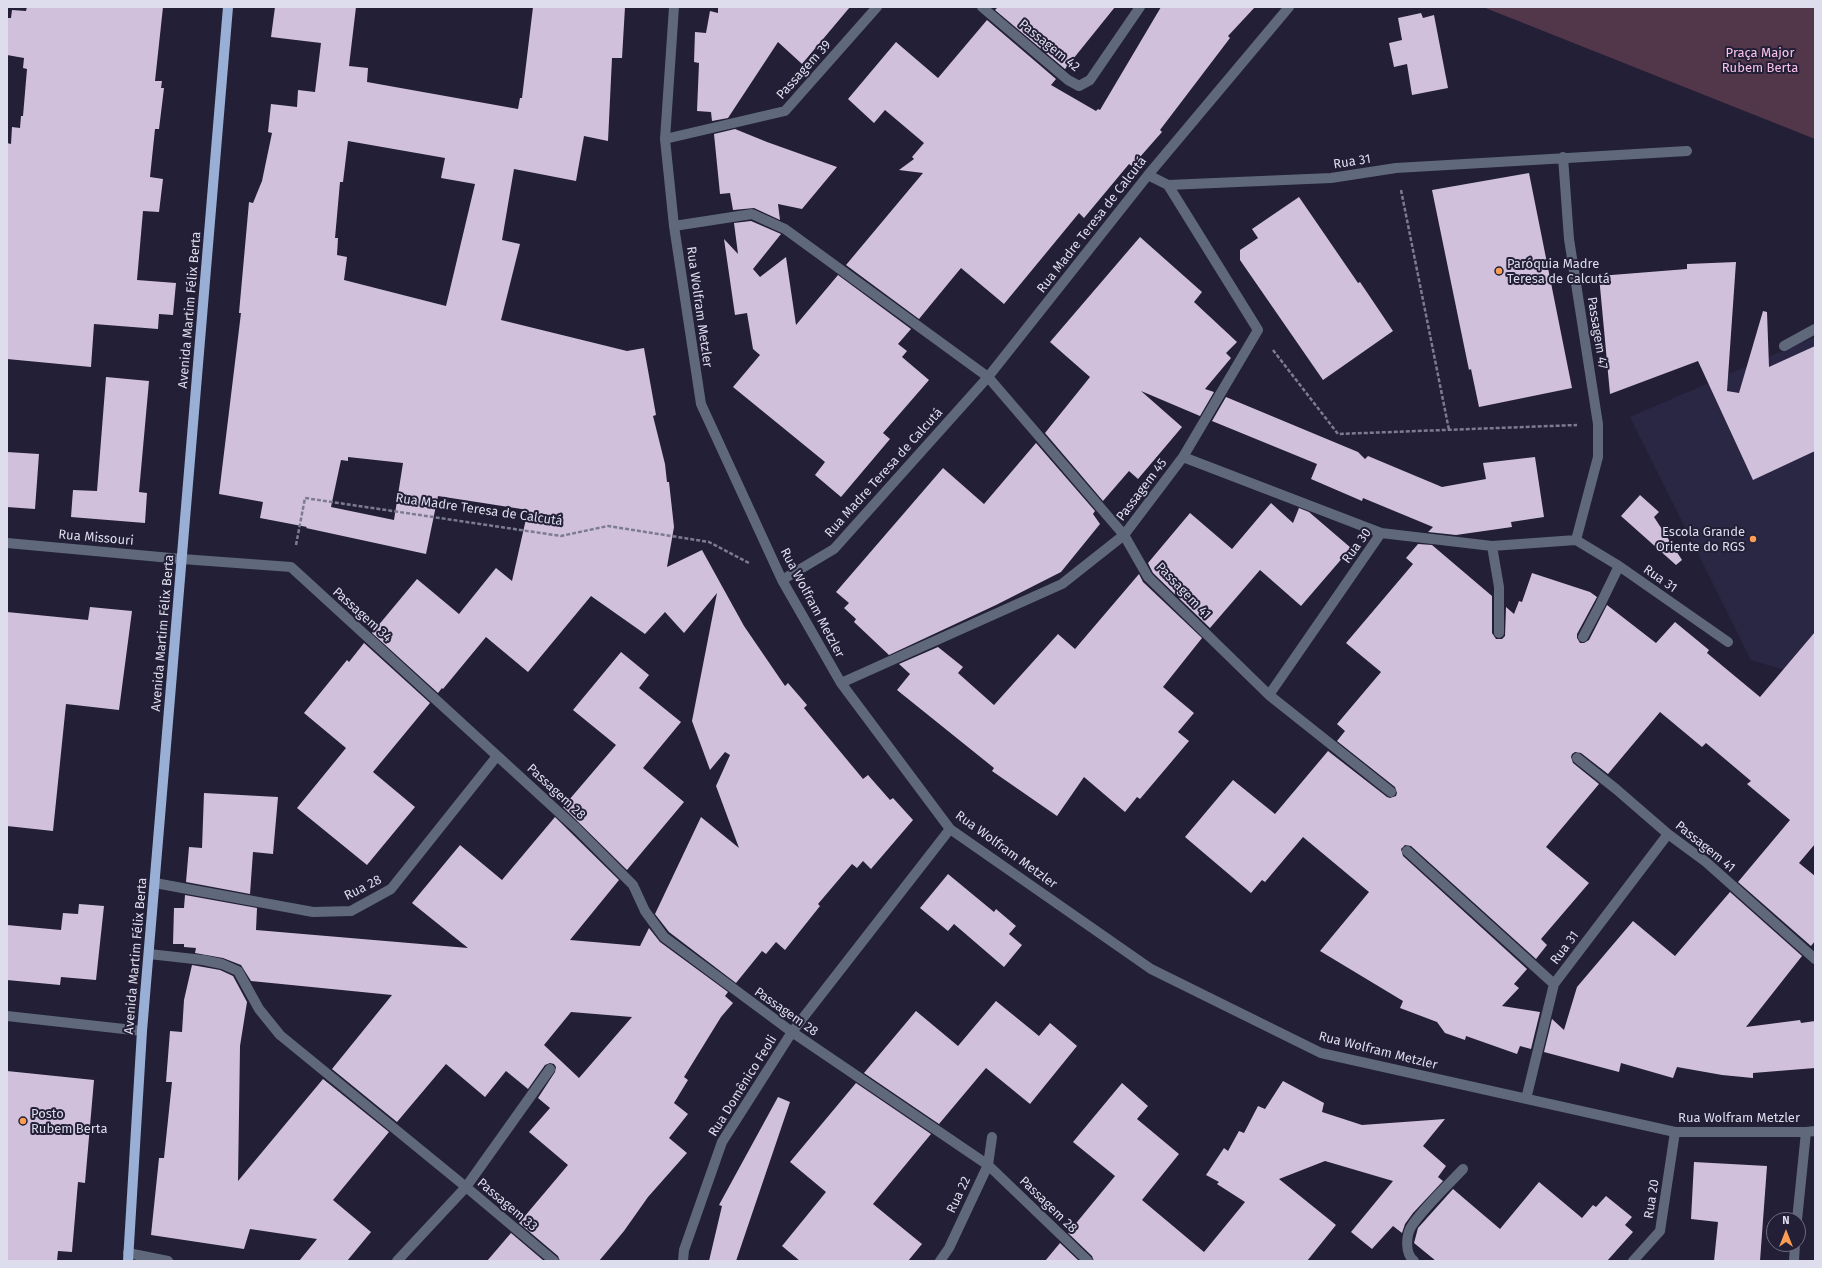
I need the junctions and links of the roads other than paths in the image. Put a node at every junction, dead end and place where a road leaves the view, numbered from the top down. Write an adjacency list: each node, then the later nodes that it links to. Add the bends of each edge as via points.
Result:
1 (228, 7): 22 (main road, Avenida Martim Félix Berta)
2 (674, 7): 7 (street, Rua Wolfram Metzler)
3 (877, 7): 7 (street, Passagem 39, via 785,111)
4 (982, 7): 5 (street, Passagem 42, via 1068,80 1079,86 1090,80)
5 (1140, 7)
6 (1288, 7): 10 (street, Rua Madre Teresa de Calcutá)
7 (665, 139): 12 (street, Rua Wolfram Metzler)
8 (1687, 151): 9 (street)
9 (1563, 157): 11 (street, Rua 31, via 1396,168 1332,178); 19 (street, Passagem 47, via 1569,239 1598,424 1598,457)
10 (1148, 175): 11 (street, Rua 31); 15 (street, Rua Madre Teresa de Calcutá)
11 (1168, 185): 16 (street, Passagem 45, via 1258,330)
12 (674, 226): 15 (street, Passagem 41, via 752,214 785,229); 24 (street, Rua Wolfram Metzler, via 701,404)
13 (1815, 329): 14 (street)
14 (1784, 346)
15 (988, 378): 18 (street, Passagem 41); 24 (street, Rua Madre Teresa de Calcutá, via 834,549)
16 (1183, 457): 17 (street); 18 (street, Passagem 45)
17 (1381, 532): 21 (street, Rua 30); 29 (street, Rua 30)
18 (1124, 535): 28 (street, Passagem 45, via 1062,584); 29 (street, Passagem 41, via 1148,577)
19 (1576, 540): 21 (street, Rua 30); 23 (street, Rua 31)
20 (7, 543): 22 (street, Rua Missouri)
21 (1492, 546): 25 (street, via 1498,587)
22 (182, 559): 30 (street, Passagem 34, via 291,567); 36 (main road, Avenida Martim Félix Berta)
23 (1619, 566): 26 (street); 27 (street, Rua 31)
24 (782, 580): 28 (street, Rua Wolfram Metzler)
25 (1498, 633)
26 (1583, 637)
27 (1728, 642)
28 (841, 683): 33 (street, Rua Wolfram Metzler)
29 (1269, 695): 32 (street, Passagem 41)
30 (497, 756): 36 (street, Rua 28, via 391,889 351,911 313,912); 42 (street, Passagem 28, via 576,828 633,885 645,911 664,937)
31 (1577, 758): 34 (street, Passagem 41)
32 (1391, 792)
33 (950, 829): 42 (street, Rua Domênico Feoli); 44 (street, Rua Wolfram Metzler, via 1151,969 1321,1053)
34 (1668, 834): 38 (street, Passagem 41, via 1706,862); 39 (street, Rua 31)
35 (1407, 851): 39 (street)
36 (155, 883): 37 (main road, Avenida Martim Félix Berta)
37 (149, 954): 41 (main road, Avenida Martim Félix Berta); 50 (street, via 203,960 238,971 259,1010 280,1035)
38 (1815, 959)
39 (1554, 984): 44 (street, Rua 31)
40 (7, 1016): 41 (street)
41 (142, 1031): 52 (main road, Avenida Martim Félix Berta)
42 (792, 1032): 48 (street, Passagem 28); 56 (street, Rua Domênico Feoli, via 722,1142 684,1250)
43 (550, 1069): 50 (street)
44 (1526, 1099): 46 (street, Rua Wolfram Metzler)
45 (1810, 1131): 46 (street, Rua Wolfram Metzler); 51 (street)
46 (1675, 1132): 60 (street, Rua 20, via 1660,1231)
47 (992, 1137): 48 (street, Rua 22)
48 (988, 1165): 57 (street, Rua 22, via 949,1248); 58 (street, Passagem 28)
49 (1463, 1169): 59 (street, via 1412,1225 1406,1241 1411,1259)
50 (466, 1187): 54 (street, Passagem 33); 55 (street, Passagem 33)
51 (1798, 1212)
52 (128, 1257): 53 (street)
53 (168, 1261)
54 (397, 1261)
55 (554, 1261)
56 (683, 1261)
57 (940, 1261)
58 (1088, 1261)
59 (1414, 1261)
60 (1633, 1261)

